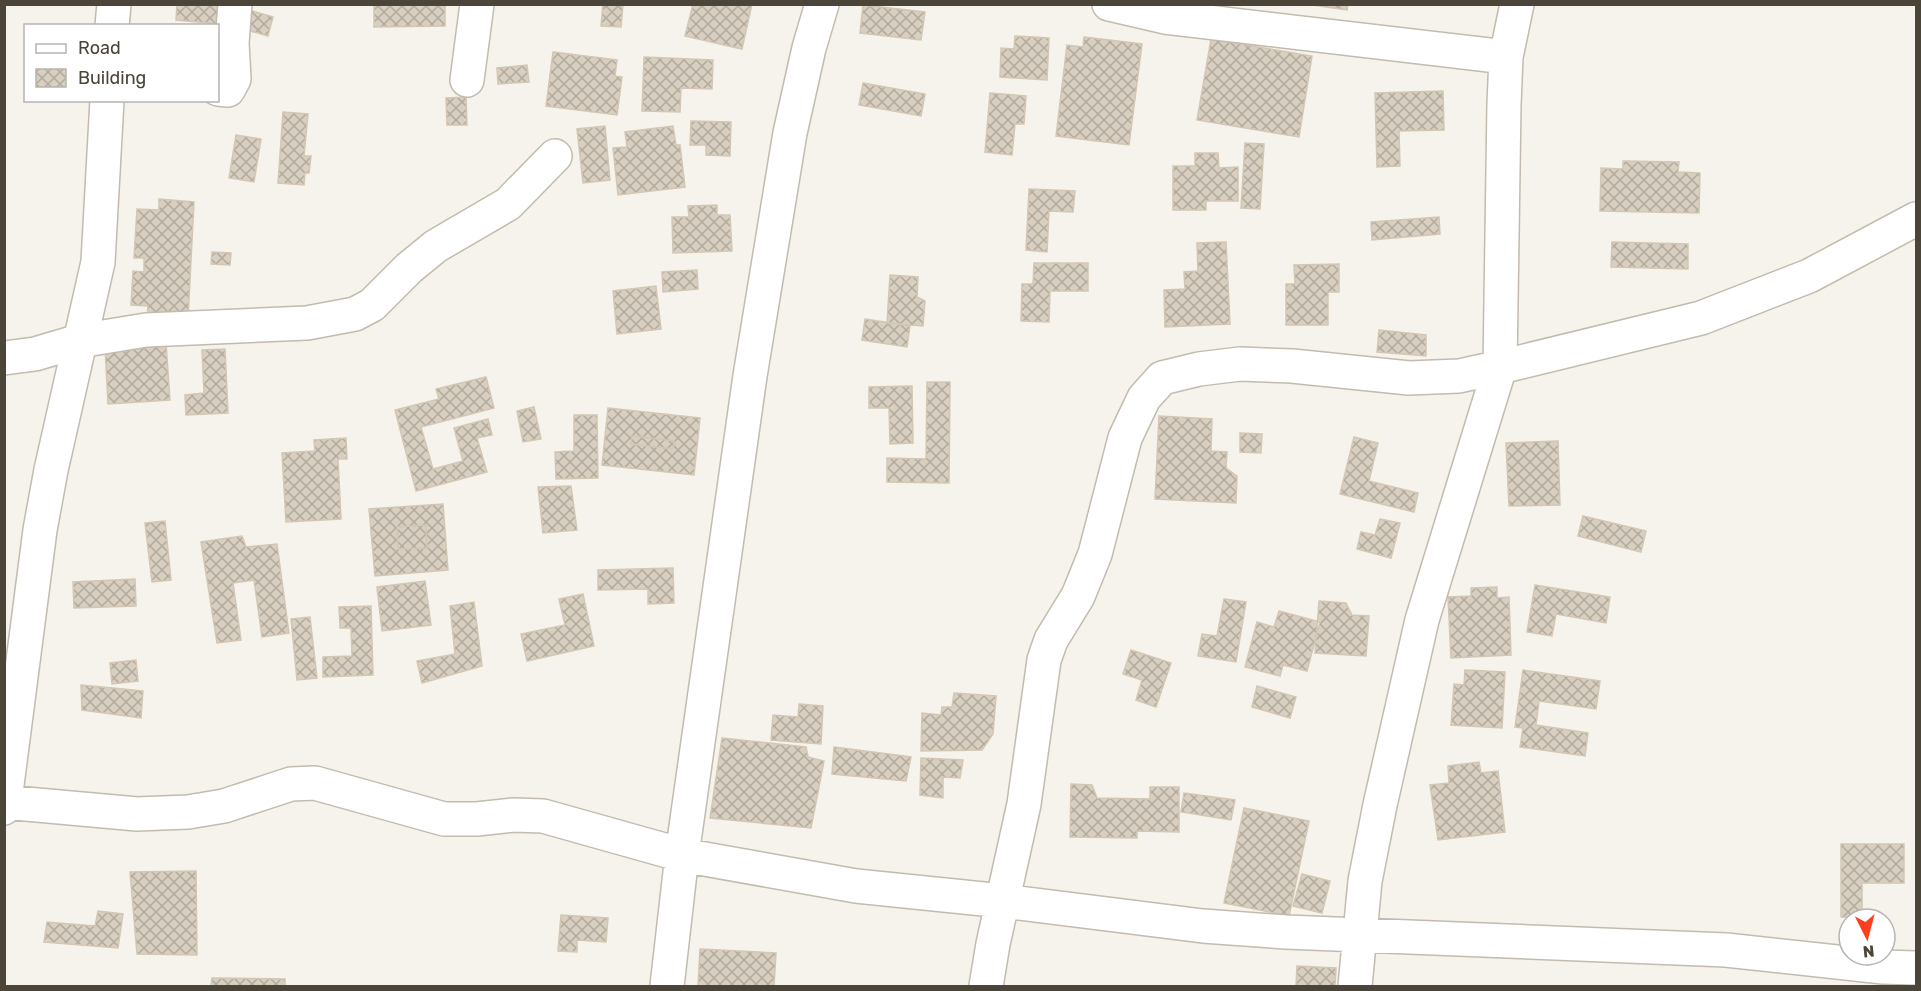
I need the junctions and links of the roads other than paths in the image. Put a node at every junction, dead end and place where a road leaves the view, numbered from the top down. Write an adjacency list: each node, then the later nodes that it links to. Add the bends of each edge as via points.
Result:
1 (114, 4): 7 (street)
2 (235, 4): 10 (street, via 234,79 228,90)
3 (477, 4): 9 (street)
4 (822, 4): 18 (street, via 808,48 788,145 750,376)
5 (1109, 4): 8 (street, via 1166,17)
6 (1516, 4): 8 (street)
7 (112, 24)
8 (1506, 57): 16 (street)
9 (467, 80)
10 (219, 89)
11 (107, 102): 14 (street, via 98,262)
12 (555, 156): 14 (street, via 508,204 436,246 372,305 355,314 307,323 146,330)
13 (1917, 219): 16 (street, via 1809,276 1701,318)
14 (80, 341): 15 (street); 17 (street, via 40,530)
15 (4, 358)
16 (1500, 367): 19 (street, via 1459,376 1408,378 1240,364 1162,378 1144,398 1125,438 1095,554 1044,660 1024,804); 20 (street, via 1422,620 1367,870)
17 (5, 804): 18 (street, via 137,814 188,812 224,806 291,784 315,783 444,819 543,816)
18 (682, 855): 19 (street, via 856,886); 22 (street)
19 (1003, 901): 20 (street, via 1203,926); 23 (street)
20 (1360, 935): 21 (street, via 1726,950); 24 (street)
21 (1917, 968)
22 (667, 987)
23 (986, 987)
24 (1355, 987)

